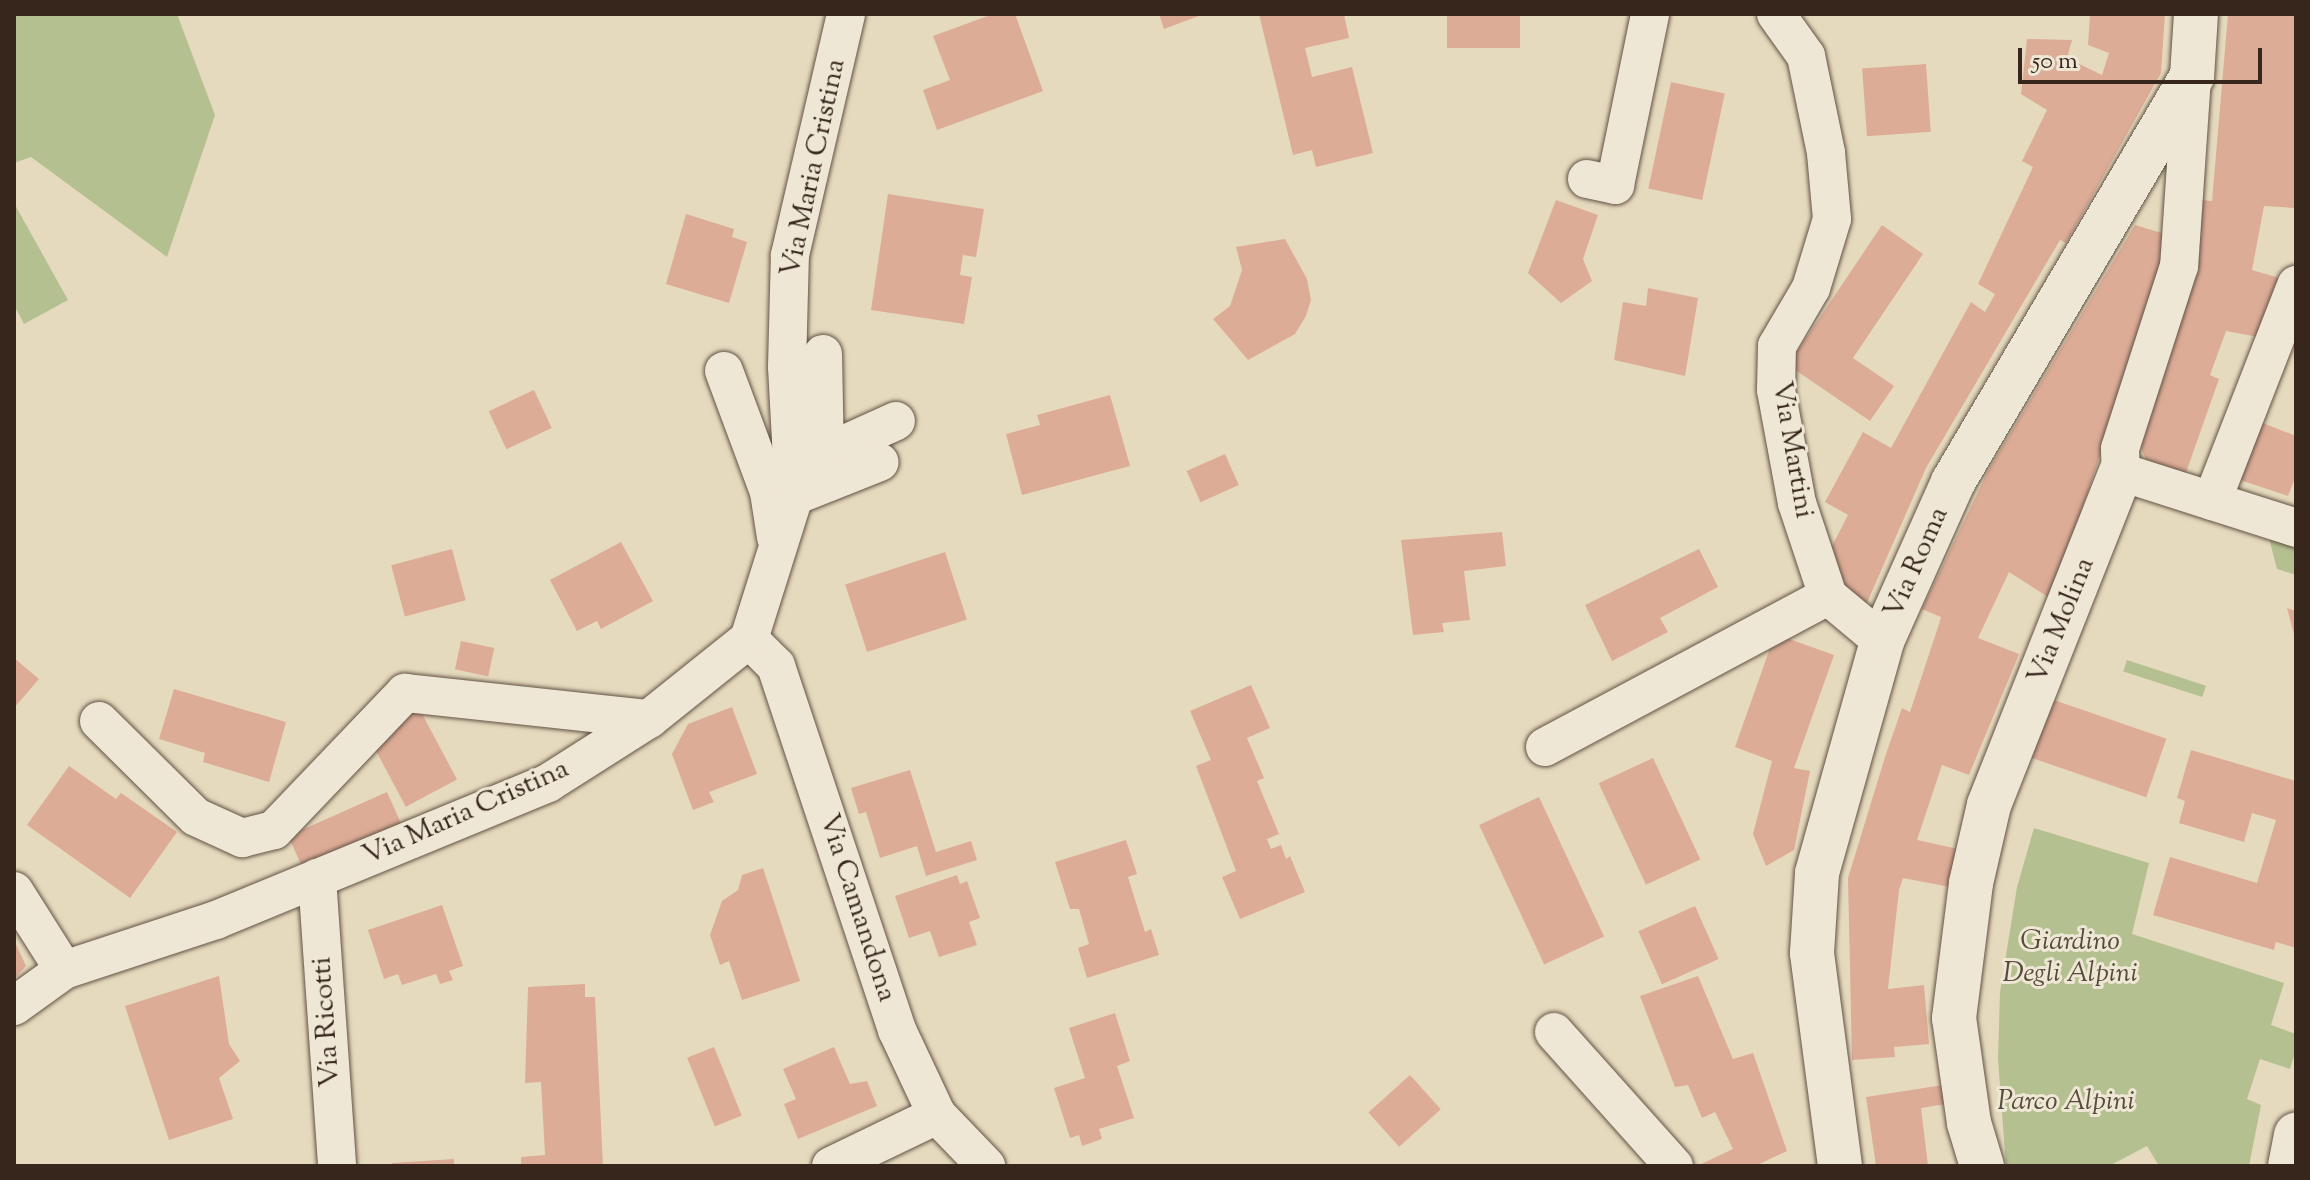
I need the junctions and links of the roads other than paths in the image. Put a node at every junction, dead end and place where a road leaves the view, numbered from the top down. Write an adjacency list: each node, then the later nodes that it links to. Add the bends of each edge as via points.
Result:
1 (846, 14): 13 (street, Via Maria Cristina, via 790,255 787,367)
2 (1650, 14): 6 (street, via 1615,185)
3 (1776, 14): 17 (street, Via Martini, via 1806,56 1832,219 1811,288 1777,346 1776,390 1797,503)
4 (2196, 14): 5 (main road, Via Roma)
5 (2192, 77): 12 (street, Via Molina, via 2179,266 2120,449); 19 (main road, Via Roma, via 1953,482)
6 (1587, 179)
7 (2296, 285): 14 (street)
8 (823, 354): 13 (street)
9 (724, 371): 16 (street, via 769,492)
10 (896, 421): 13 (street)
11 (880, 462): 13 (street)
12 (2121, 472): 14 (street); 35 (main road, Via Molina, via 1989,805 1971,883 1954,1018 1969,1123)
13 (804, 473): 16 (street, Via Maria Cristina)
14 (2212, 501): 15 (street)
15 (2296, 528)
16 (779, 551): 18 (street, Via Maria Cristina)
17 (1828, 596): 19 (street); 22 (street)
18 (749, 639): 20 (street, Via Maria Cristina); 28 (street, Via Camandona, via 776,666 897,1030)
19 (1882, 641): 34 (main road, Via Roma, via 1817,873 1812,953)
20 (649, 719): 21 (street, via 405,693 274,830 242,838 196,817); 23 (street, Via Maria Cristina, via 548,783)
21 (99, 721)
22 (1545, 747)
23 (317, 878): 25 (street, Via Maria Cristina, via 216,920); 30 (street, Via Ricotti)
24 (14, 891): 25 (street)
25 (64, 970): 26 (street, Via Maria Cristina)
26 (14, 1006)
27 (1554, 1032): 33 (street)
28 (937, 1115): 31 (street); 32 (street, Via Camandona)
29 (2296, 1135): 36 (main road)
30 (337, 1166)
31 (831, 1166)
32 (986, 1166)
33 (1674, 1166)
34 (1840, 1166)
35 (1982, 1166)
36 (2290, 1166)

